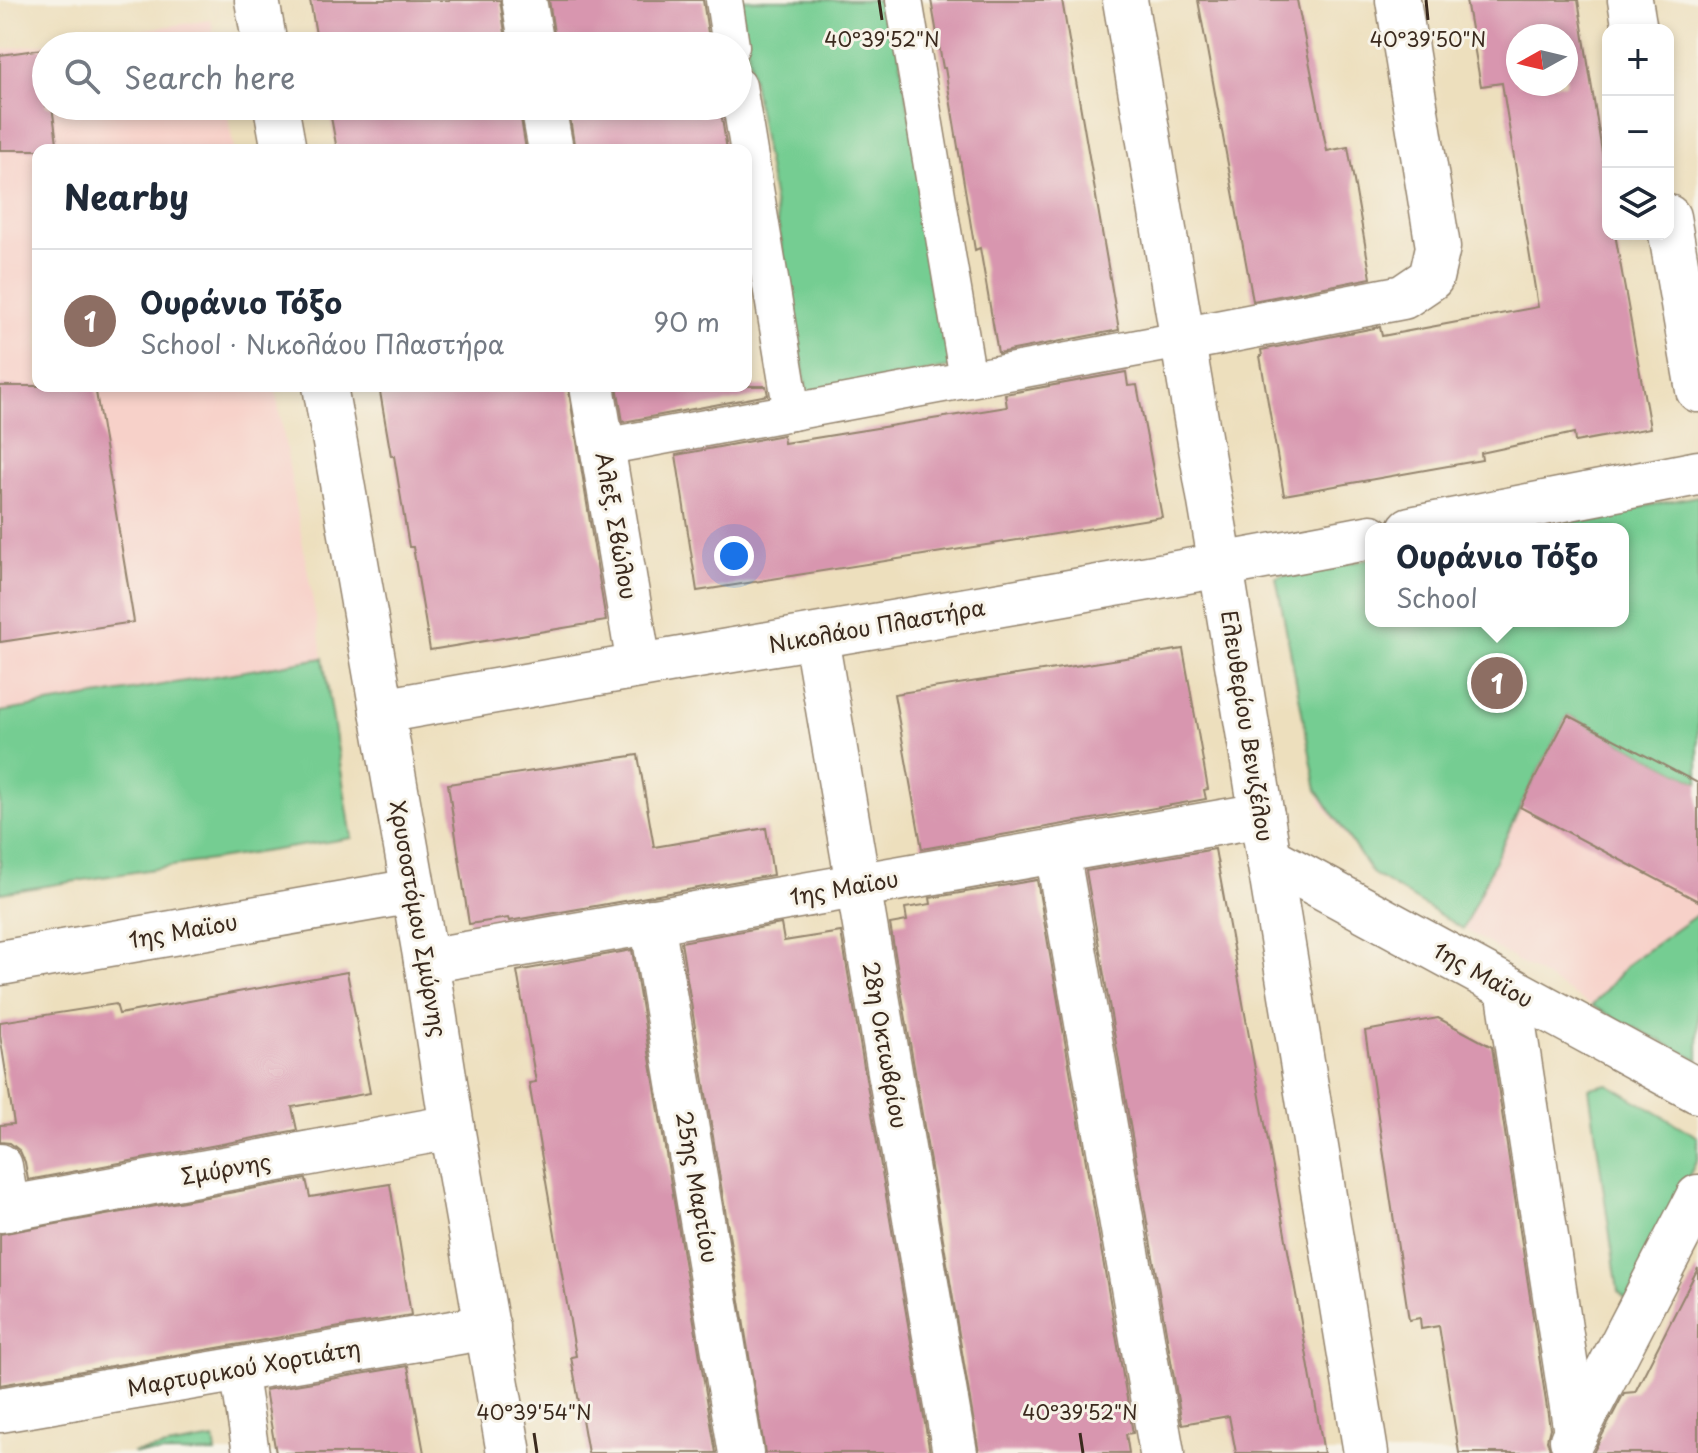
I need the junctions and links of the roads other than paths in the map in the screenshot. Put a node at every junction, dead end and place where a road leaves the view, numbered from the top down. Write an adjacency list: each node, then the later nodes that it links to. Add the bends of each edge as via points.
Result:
1 (257, 0): 9 (street)
2 (524, 0): 10 (street)
3 (724, 0): 11 (street)
4 (904, 0): 21 (street)
5 (1125, 0): 20 (street, Ελευθερίου Βενιζέλου)
6 (1398, 0): 20 (street, via 1438,247 1431,278 1403,297)
7 (1630, 0): 8 (street)
8 (1634, 24)
9 (263, 32)
10 (530, 32)
11 (729, 32)
12 (279, 120): 15 (street)
13 (546, 120): 16 (street)
14 (744, 120): 17 (street)
15 (283, 144)
16 (550, 144)
17 (748, 144)
18 (752, 171): 25 (street)
19 (1680, 241): 22 (street)
20 (1181, 340): 21 (street); 30 (street, Ελευθερίου Βενιζέλου)
21 (968, 379): 25 (street)
22 (1698, 390)
23 (326, 392): 33 (street, Χρυσοστόμου Σμύρνης)
24 (593, 392): 26 (street, Αλεξ. Σβώλου)
25 (792, 412): 26 (street)
26 (603, 447): 32 (street, Αλεξ. Σβώλου)
27 (1698, 473): 28 (street)
28 (1441, 523)
29 (1365, 538): 30 (street, Νικολάου Πλαστήρα)
30 (1221, 566): 31 (street, Νικολάου Πλαστήρα); 34 (street, Ελευθερίου Βενιζέλου)
31 (816, 638): 32 (street, Νικολάου Πλαστήρα); 37 (street, 28η Οκτωβρίου)
32 (639, 665): 33 (street, Νικολάου Πλαστήρα)
33 (382, 711): 38 (street, Χρυσοστόμου Σμύρνης)
34 (1262, 815): 35 (street, 1ης Μαϊου); 36 (street, Ελευθερίου Βενιζέλου)
35 (1057, 851): 37 (street, 1ης Μαϊου); 56 (street)
36 (1269, 858): 42 (street, 1ης Μαϊου); 57 (street, Ελευθερίου Βενιζέλου)
37 (858, 886): 39 (street, 1ης Μαϊου); 55 (street, 28η Οκτωβρίου)
38 (413, 891): 40 (street, Χρυσοστόμου Σμύρνης); 41 (street, 1ης Μαϊου)
39 (652, 921): 40 (street, 1ης Μαϊου); 54 (street, 25ης Μαρτίου)
40 (426, 961): 44 (street, Χρυσοστόμου Σμύρνης)
41 (0, 963)
42 (1508, 988): 43 (street, 1ης Μαϊου); 51 (street)
43 (1698, 1091)
44 (452, 1127): 47 (street, Σμύρνης); 48 (street, Χρυσοστόμου Σμύρνης)
45 (0, 1166): 47 (street)
46 (1698, 1197): 51 (street)
47 (3, 1210)
48 (488, 1327): 49 (street, Μαρτυρικού Χορτιάτη); 53 (street, Χρυσοστόμου Σμύρνης)
49 (238, 1369): 50 (street, Μαρτυρικού Χορτιάτη); 52 (street)
50 (0, 1410)
51 (1571, 1443)
52 (251, 1453)
53 (509, 1453)
54 (741, 1453)
55 (955, 1453)
56 (1162, 1453)
57 (1366, 1453)

